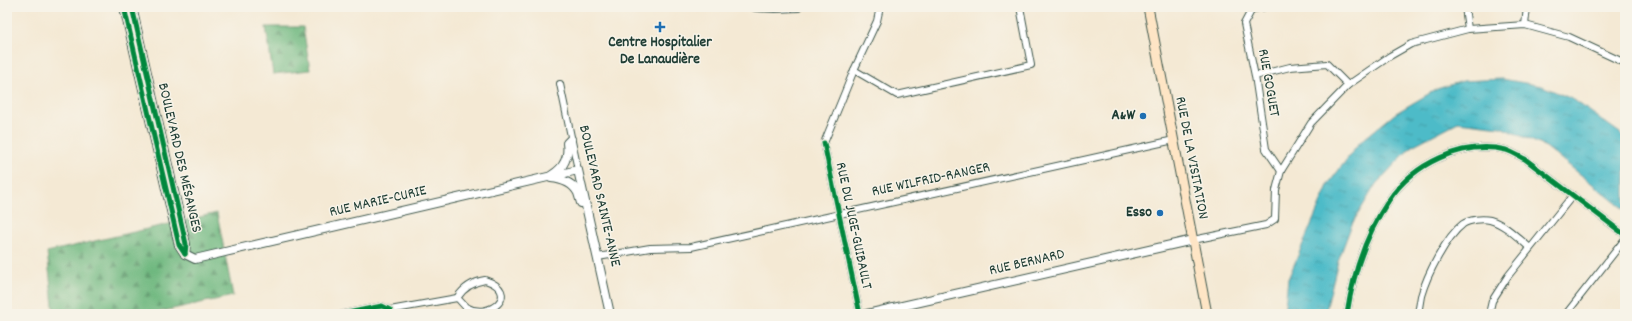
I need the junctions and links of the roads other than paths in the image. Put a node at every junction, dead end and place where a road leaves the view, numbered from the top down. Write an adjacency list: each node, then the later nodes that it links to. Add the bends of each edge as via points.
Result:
1 (124, 7): 31 (street, BOULEVARD DES MÉSANGES, via 179,245)
2 (132, 7): 31 (street, BOULEVARD DES MÉSANGES, via 186,244)
3 (755, 7): 4 (street)
4 (798, 7)
5 (880, 7): 14 (street, RUE DU JUGE-GUIBAULT, via 877,21)
6 (1020, 7): 14 (street, via 1031,65 897,95)
7 (1148, 7): 19 (main road, RUE DE LA VISITATION)
8 (1265, 7): 15 (street, RUE GOGUET, via 1252,9 1244,24)
9 (1465, 7): 12 (street)
10 (1527, 7): 11 (street)
11 (1525, 25): 12 (street); 13 (street, via 1569,37)
12 (1468, 29): 17 (street, via 1411,44)
13 (1625, 63)
14 (854, 70): 25 (street, RUE DU JUGE-GUIBAULT, via 824,143)
15 (1255, 76): 17 (street, via 1290,68 1327,64); 21 (street, RUE GOGUET, via 1266,149)
16 (560, 84): 18 (street, BOULEVARD SAINTE-ANNE)
17 (1348, 85): 21 (street, via 1311,123)
18 (571, 139): 20 (street, BOULEVARD SAINTE-ANNE); 22 (street, via 567,143 569,151 562,165)
19 (1174, 140): 25 (street, RUE WILFRID-RANGER); 29 (main road, RUE DE LA VISITATION)
20 (578, 170): 22 (street, RUE MARIE-CURIE); 26 (street, BOULEVARD SAINTE-ANNE)
21 (1281, 171): 29 (street, via 1276,190 1275,219 1266,225)
22 (547, 177): 23 (street, RUE MARIE-CURIE)
23 (538, 180): 26 (street, via 560,179 571,184); 31 (street, RUE MARIE-CURIE, via 195,259)
24 (1573, 195): 27 (street); 30 (street); 40 (street, via 1525,159 1506,151 1486,148 1458,151 1439,158 1405,182 1389,199 1363,251 1350,294)
25 (838, 214): 32 (street, RUE WILFRID-RANGER, via 691,247 650,248); 37 (street, RUE DU JUGE-GUIBAULT)
26 (588, 216): 32 (street, BOULEVARD SAINTE-ANNE)
27 (1625, 235)
28 (1625, 239): 43 (street)
29 (1193, 240): 38 (street, RUE BERNARD); 39 (main road, RUE DE LA VISITATION)
30 (1530, 248): 41 (street, via 1499,223 1488,219 1464,223 1454,232 1433,266 1421,295); 42 (street, via 1492,301)
31 (185, 254)
32 (598, 257): 36 (street, BOULEVARD SAINTE-ANNE)
33 (458, 298): 33 (street, via 466,306 477,311 495,307 502,297 501,290 495,283 485,280 469,285 462,290); 34 (street)
34 (392, 312): 35 (street, via 382,306)
35 (344, 314)
36 (610, 314)
37 (860, 314)
38 (867, 314)
39 (1207, 314)
40 (1347, 314)
41 (1418, 314)
42 (1489, 314)
43 (1566, 314)

